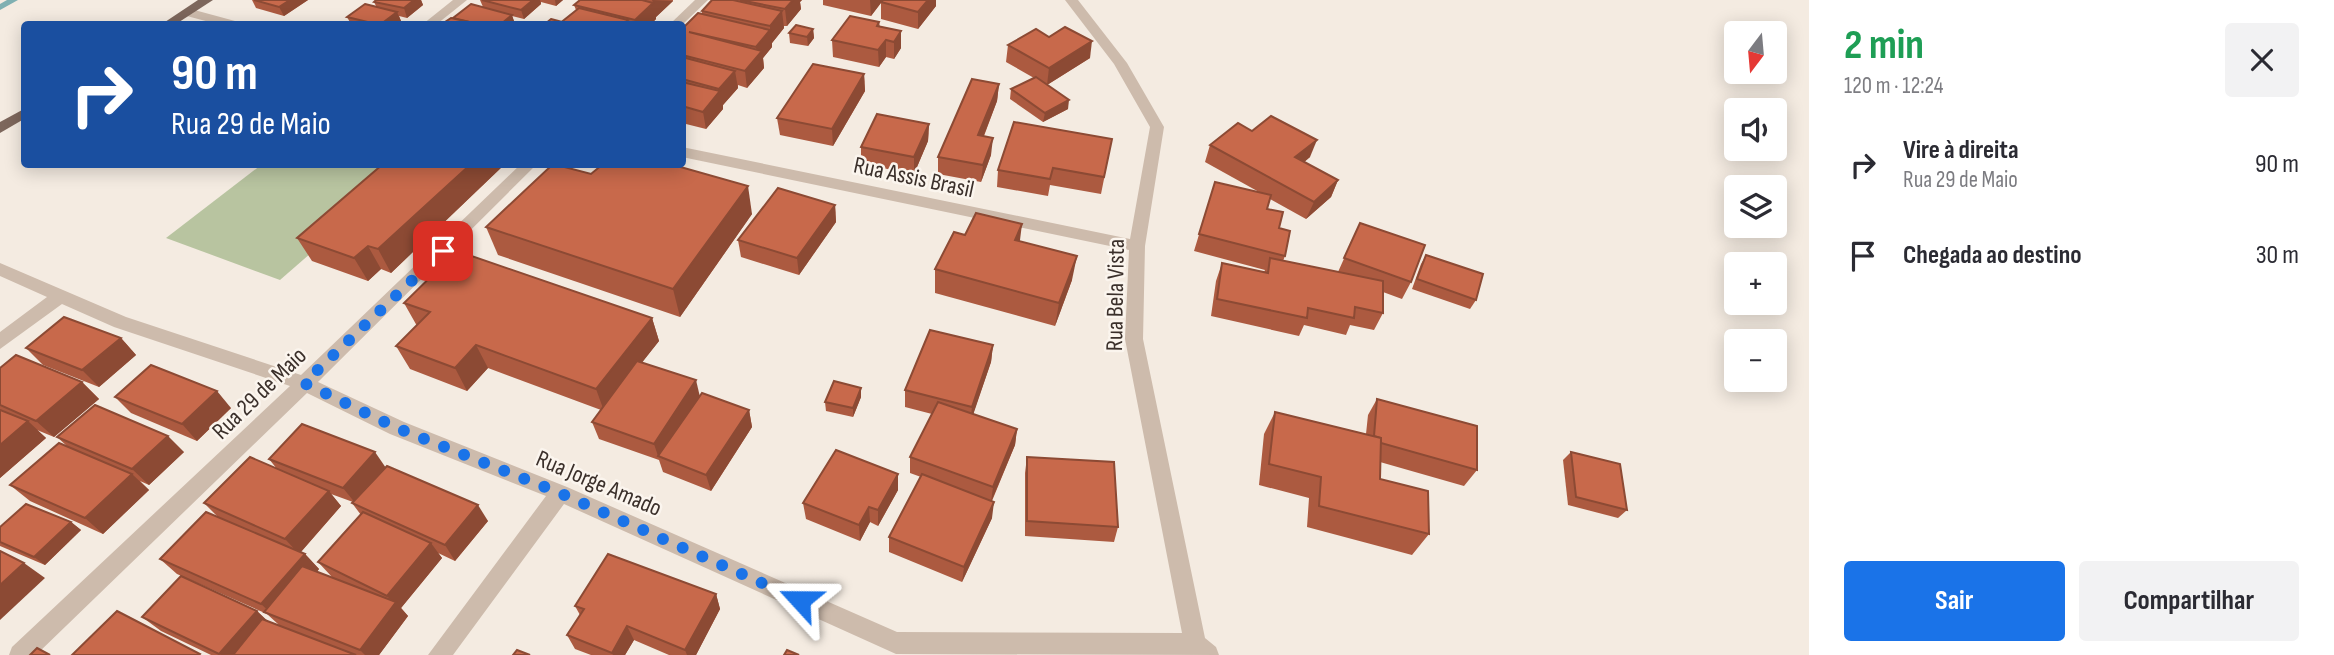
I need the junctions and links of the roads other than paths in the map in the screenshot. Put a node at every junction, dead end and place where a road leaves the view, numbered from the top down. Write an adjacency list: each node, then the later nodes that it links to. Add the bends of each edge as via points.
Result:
1 (207, 0): 5 (main road)
2 (461, 0): 8 (street)
3 (702, 0): 9 (street)
4 (1071, 0): 14 (street, Rua Bela Vista, via 1120,63 1157,127)
5 (187, 12): 6 (main road); 7 (street)
6 (173, 21)
7 (219, 21)
8 (433, 21)
9 (679, 21)
10 (21, 115): 11 (main road)
11 (0, 128)
12 (686, 153): 14 (street, Rua Assis Brasil)
13 (526, 168): 18 (street, Rua 29 de Maio)
14 (1137, 246): 21 (street, Rua Bela Vista, via 1134,339)
15 (0, 269): 16 (street, Rua Jorge Amado)
16 (59, 297): 17 (street); 18 (street, Rua Jorge Amado)
17 (0, 342)
18 (304, 383): 19 (street, Rua Jorge Amado, via 397,428); 22 (street, Rua 29 de Maio)
19 (560, 493): 20 (street, Rua Jorge Amado); 23 (street)
20 (896, 649): 21 (street, Rua Jorge Amado)
21 (1200, 651)
22 (20, 655)
23 (439, 655)

